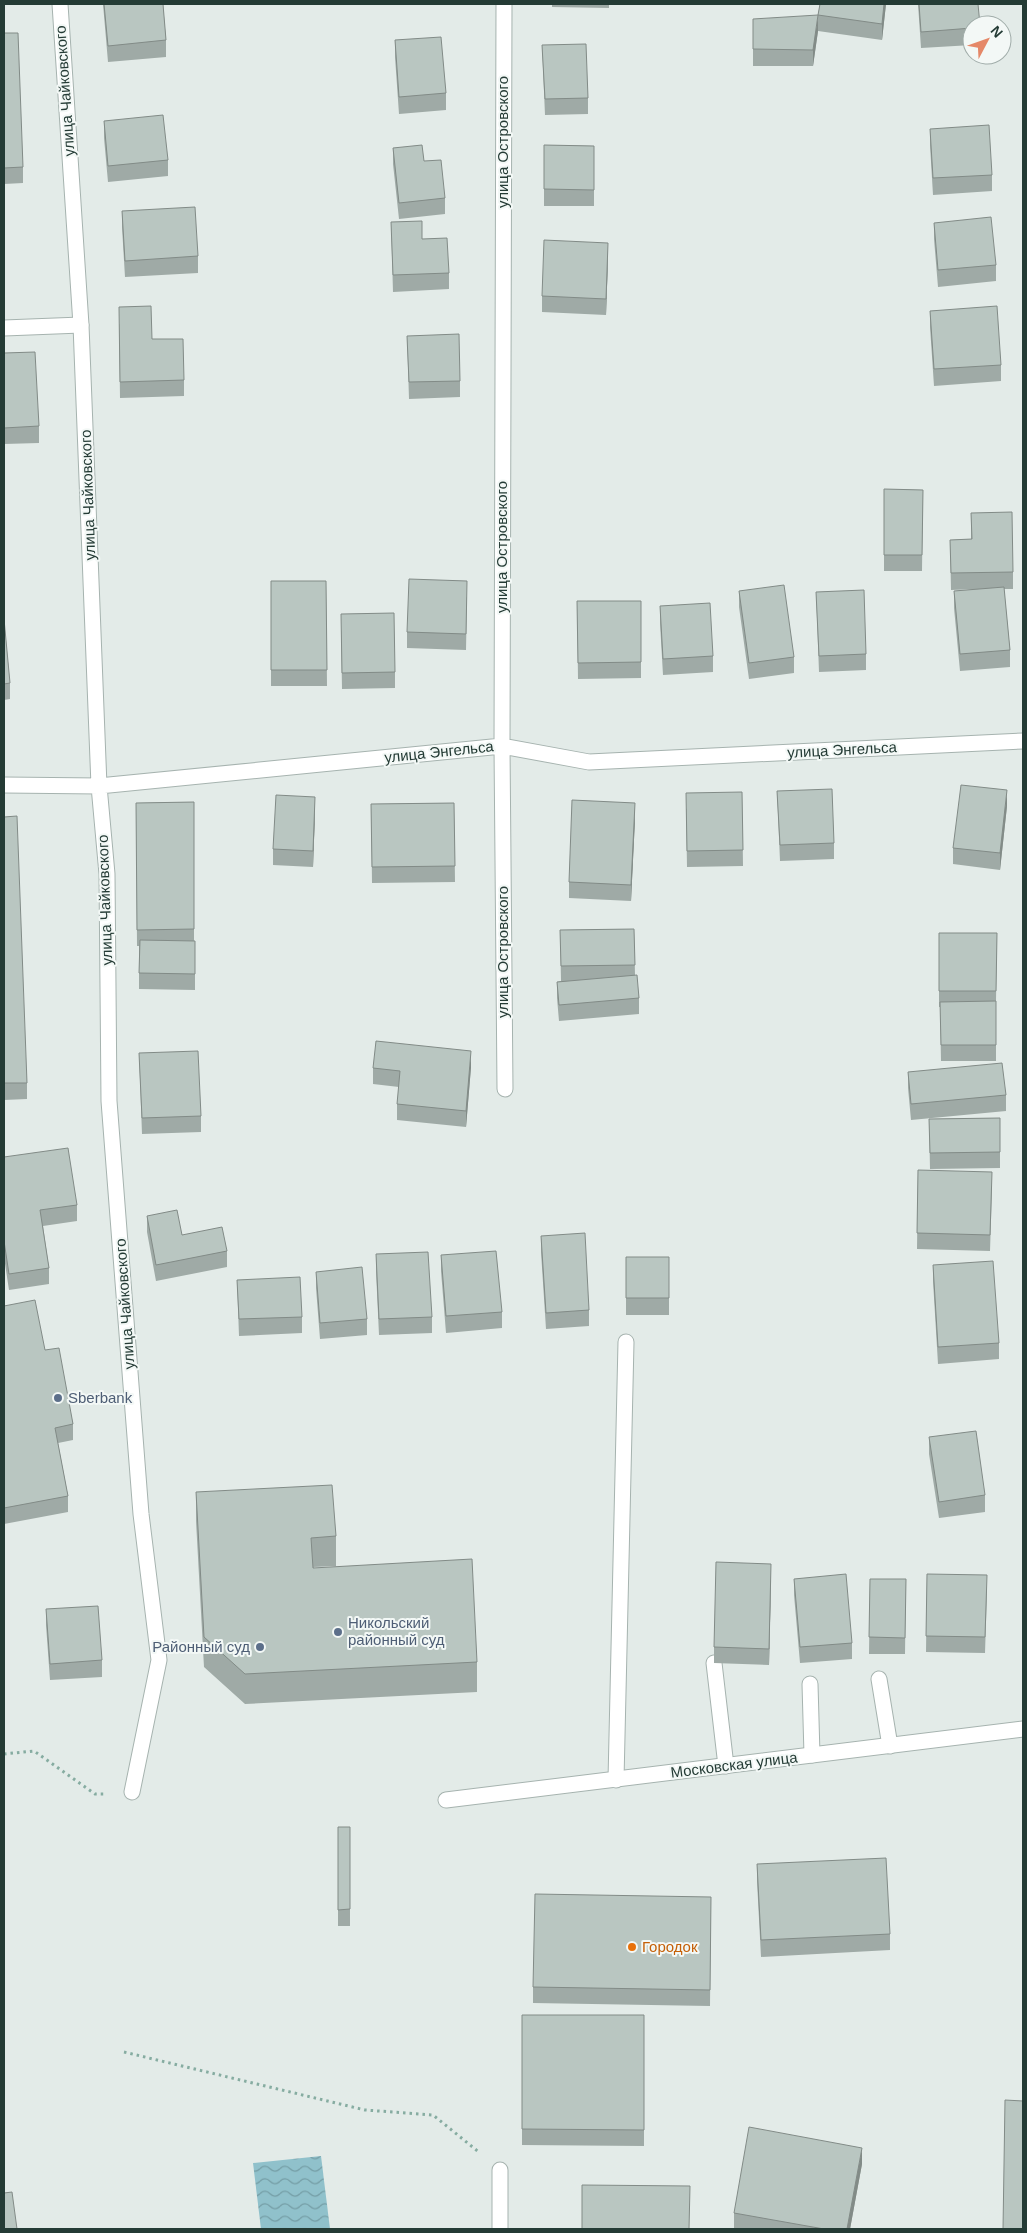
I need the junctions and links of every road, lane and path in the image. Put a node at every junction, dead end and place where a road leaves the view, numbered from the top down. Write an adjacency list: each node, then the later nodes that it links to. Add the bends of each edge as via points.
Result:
1 (60, 4): 3 (street, улица Чайковского)
2 (504, 4): 6 (street, улица Островского)
3 (81, 325): 4 (street); 8 (street, улица Чайковского)
4 (4, 328)
5 (1023, 741): 6 (street, улица Энгельса, via 589,762)
6 (502, 746): 8 (street, улица Энгельса); 9 (street, улица Островского)
7 (4, 785): 8 (street, улица Энгельса)
8 (99, 786): 20 (street, улица Чайковского, via 107,874 109,1101 141,1514 158,1660)
9 (505, 1089)
10 (626, 1342): 19 (street)
11 (714, 1664): 18 (street)
12 (879, 1679): 15 (street)
13 (810, 1684): 17 (street)
14 (1023, 1730): 15 (street, Московская улица)
15 (890, 1746): 17 (street, Московская улица)
16 (4, 1754): 20 (path, via 34,1751 96,1794)
17 (812, 1755): 18 (street, Московская улица)
18 (726, 1766): 19 (street, Московская улица)
19 (616, 1780): 21 (street, Московская улица)
20 (132, 1792)
21 (446, 1800)
22 (124, 2052): 23 (path, via 365,2110 433,2114)
23 (500, 2170): 24 (street)
24 (500, 2229)

